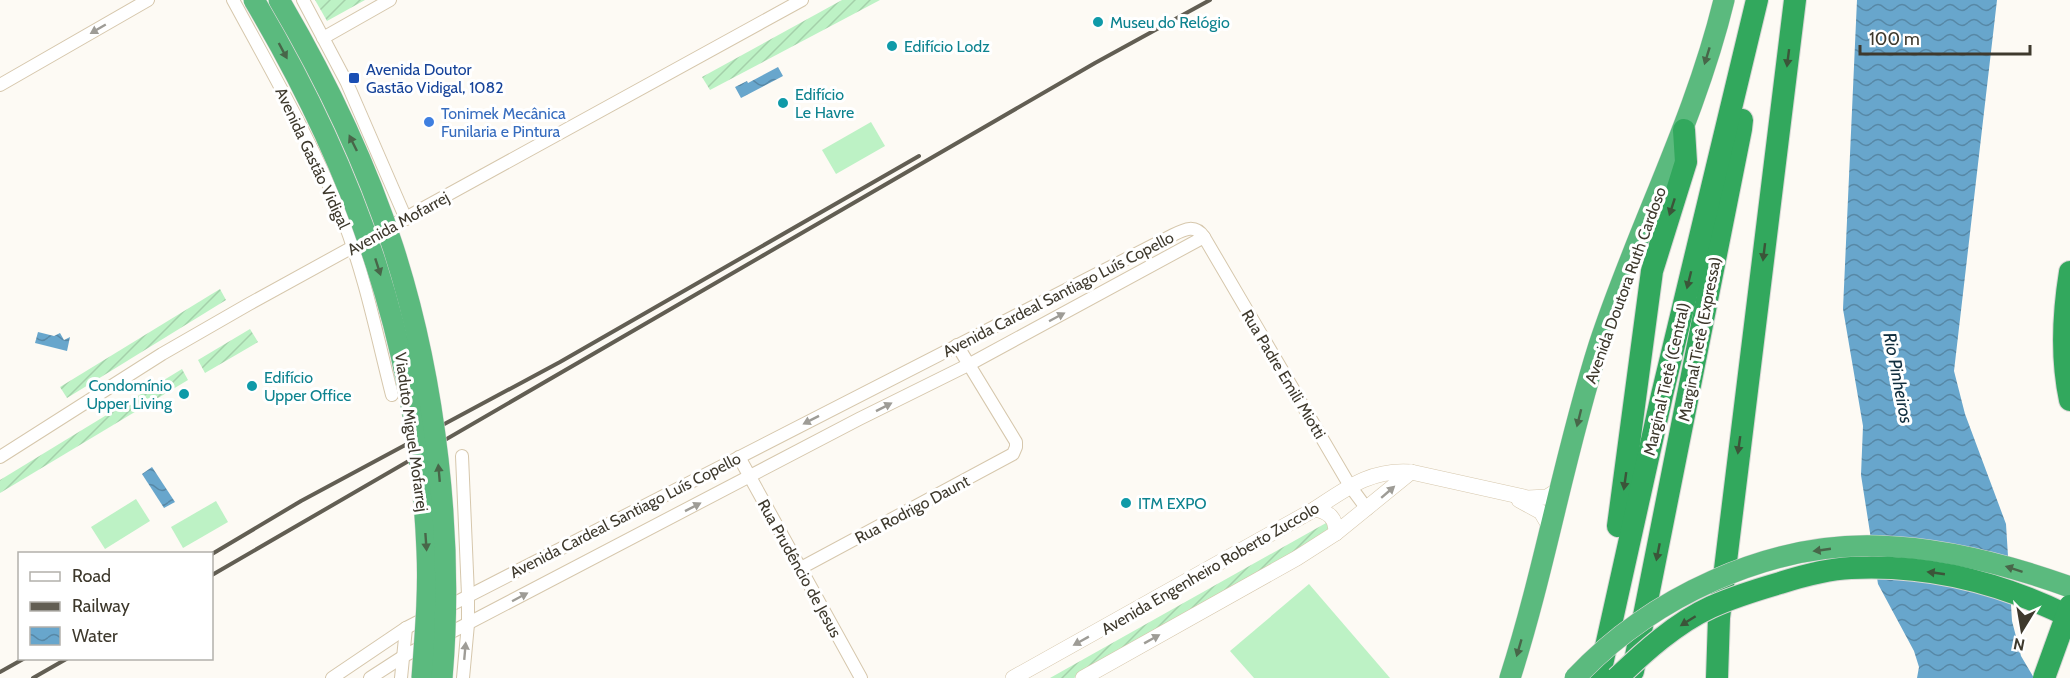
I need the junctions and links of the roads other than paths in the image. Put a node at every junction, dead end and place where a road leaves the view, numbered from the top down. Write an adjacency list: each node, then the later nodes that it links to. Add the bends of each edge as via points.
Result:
1 (148, 0): 13 (street, one-way to 13)
2 (233, 0): 16 (street, Avenida Gastão Vidigal)
3 (254, 0): 51 (highway, Viaduto Miguel Mofarrej, one-way to 51, bridge, via 335,154 384,286 402,357 420,467 427,552)
4 (279, 0): 52 (highway, Viaduto Miguel Mofarrej, one-way to 4, bridge, via 444,547 438,465 419,346 393,248 359,155)
5 (303, 0): 11 (street)
6 (390, 0): 11 (street)
7 (802, 0): 17 (street, Avenida Mofarrej)
8 (1724, 0): 14 (highway, Avenida Doutora Ruth Cardoso, one-way to 14)
9 (1757, 0): 12 (highway, Marginal Tietê (Expressa))
10 (1795, 0): 63 (highway, one-way to 63, via 1719,618)
11 (323, 38): 15 (street, via 348,83)
12 (1738, 81): 60 (highway, Marginal Tietê (Central), one-way to 60); 62 (highway, Marginal Tietê (Expressa), one-way to 62, via 1741,129)
13 (0, 85)
14 (1684, 130): 33 (highway, Avenida Doutora Ruth Cardoso, one-way to 33, via 1599,344); 59 (highway, one-way to 59, via 1686,162 1652,271 1625,482 1602,628)
15 (381, 159): 16 (street, via 359,177); 17 (street)
16 (328, 183): 19 (street, Avenida Gastão Vidigal)
17 (406, 219): 19 (street, Avenida Mofarrej)
18 (1204, 237): 21 (street, Avenida Cardeal Santiago Luís Copello, via 1197,229 1182,231); 22 (street, Avenida Cardeal Santiago Luís Copello, one-way to 18); 32 (street, Rua Padre Emili Miotti)
19 (353, 248): 23 (street, Avenida Gastão Vidigal); 27 (street, Avenida Mofarrej, via 170,350)
20 (2070, 272): 25 (highway, via 2063,349)
21 (957, 345): 22 (street); 24 (street, Avenida Cardeal Santiago Luís Copello)
22 (970, 364): 26 (street, Avenida Cardeal Santiago Luís Copello, one-way to 22); 39 (street, Rua Rodrigo Daunt, via 1016,442 1015,451)
23 (392, 395)
24 (850, 400): 26 (street); 29 (street, Avenida Cardeal Santiago Luís Copello, one-way to 29)
25 (2070, 400)
26 (859, 419): 31 (street, Avenida Cardeal Santiago Luís Copello)
27 (0, 456)
28 (462, 456): 41 (street)
29 (739, 457): 31 (street, Rua Prudêncio de Jesus); 41 (street, Avenida Cardeal Santiago Luís Copello)
30 (1411, 472): 32 (street, Avenida Engenheiro Roberto Zuccolo, via 1379,473); 34 (street, Avenida Engenheiro Roberto Zuccolo); 36 (street, Avenida Engenheiro Roberto Zuccolo, one-way to 30)
31 (749, 477): 39 (street, Rua Prudêncio de Jesus); 44 (street, Avenida Cardeal Santiago Luís Copello, one-way to 31)
32 (1350, 486): 35 (street, Avenida Engenheiro Roberto Zuccolo); 36 (street, Rua Padre Emili Miotti)
33 (1561, 488): 34 (street, Avenida Engenheiro Roberto Zuccolo, via 1539,499); 37 (highway, Avenida Doutora Ruth Cardoso)
34 (1511, 496): 37 (street, Avenida Engenheiro Roberto Zuccolo, via 1541,512)
35 (1315, 509): 38 (street, via 1329,514); 47 (street, Avenida Engenheiro Roberto Zuccolo, one-way to 47)
36 (1367, 509): 38 (street, Avenida Engenheiro Roberto Zuccolo)
37 (1551, 529): 57 (highway, Avenida Doutora Ruth Cardoso, one-way to 57)
38 (1336, 533): 56 (street, Avenida Engenheiro Roberto Zuccolo, one-way to 38, via 1280,569)
39 (799, 568): 54 (street, Rua Prudêncio de Jesus)
40 (2070, 587): 58 (highway, one-way to 58, bridge, via 1995,562 1918,549 1879,546 1798,553 1735,572 1686,593 1649,615 1597,655)
41 (468, 595): 44 (street); 45 (street, Avenida Cardeal Santiago Luís Copello)
42 (2070, 606): 64 (highway, bridge)
43 (2070, 617): 61 (highway, one-way to 61, bridge, via 2006,589 1963,577 1918,570 1849,568 1800,577 1709,608 1667,634)
44 (468, 624): 46 (street, Avenida Cardeal Santiago Luís Copello); 53 (street, one-way to 44)
45 (406, 628): 46 (street); 48 (street, Avenida Cardeal Santiago Luís Copello)
46 (404, 656): 49 (street, Avenida Cardeal Santiago Luís Copello); 50 (street)
47 (1019, 675): 55 (street)
48 (332, 678)
49 (370, 678)
50 (401, 678)
51 (422, 678)
52 (442, 678)
53 (463, 678)
54 (861, 678)
55 (1041, 678)
56 (1083, 678)
57 (1510, 678)
58 (1575, 678)
59 (1589, 678)
60 (1599, 678)
61 (1617, 678)
62 (1631, 678)
63 (1717, 678)
64 (2044, 678)

